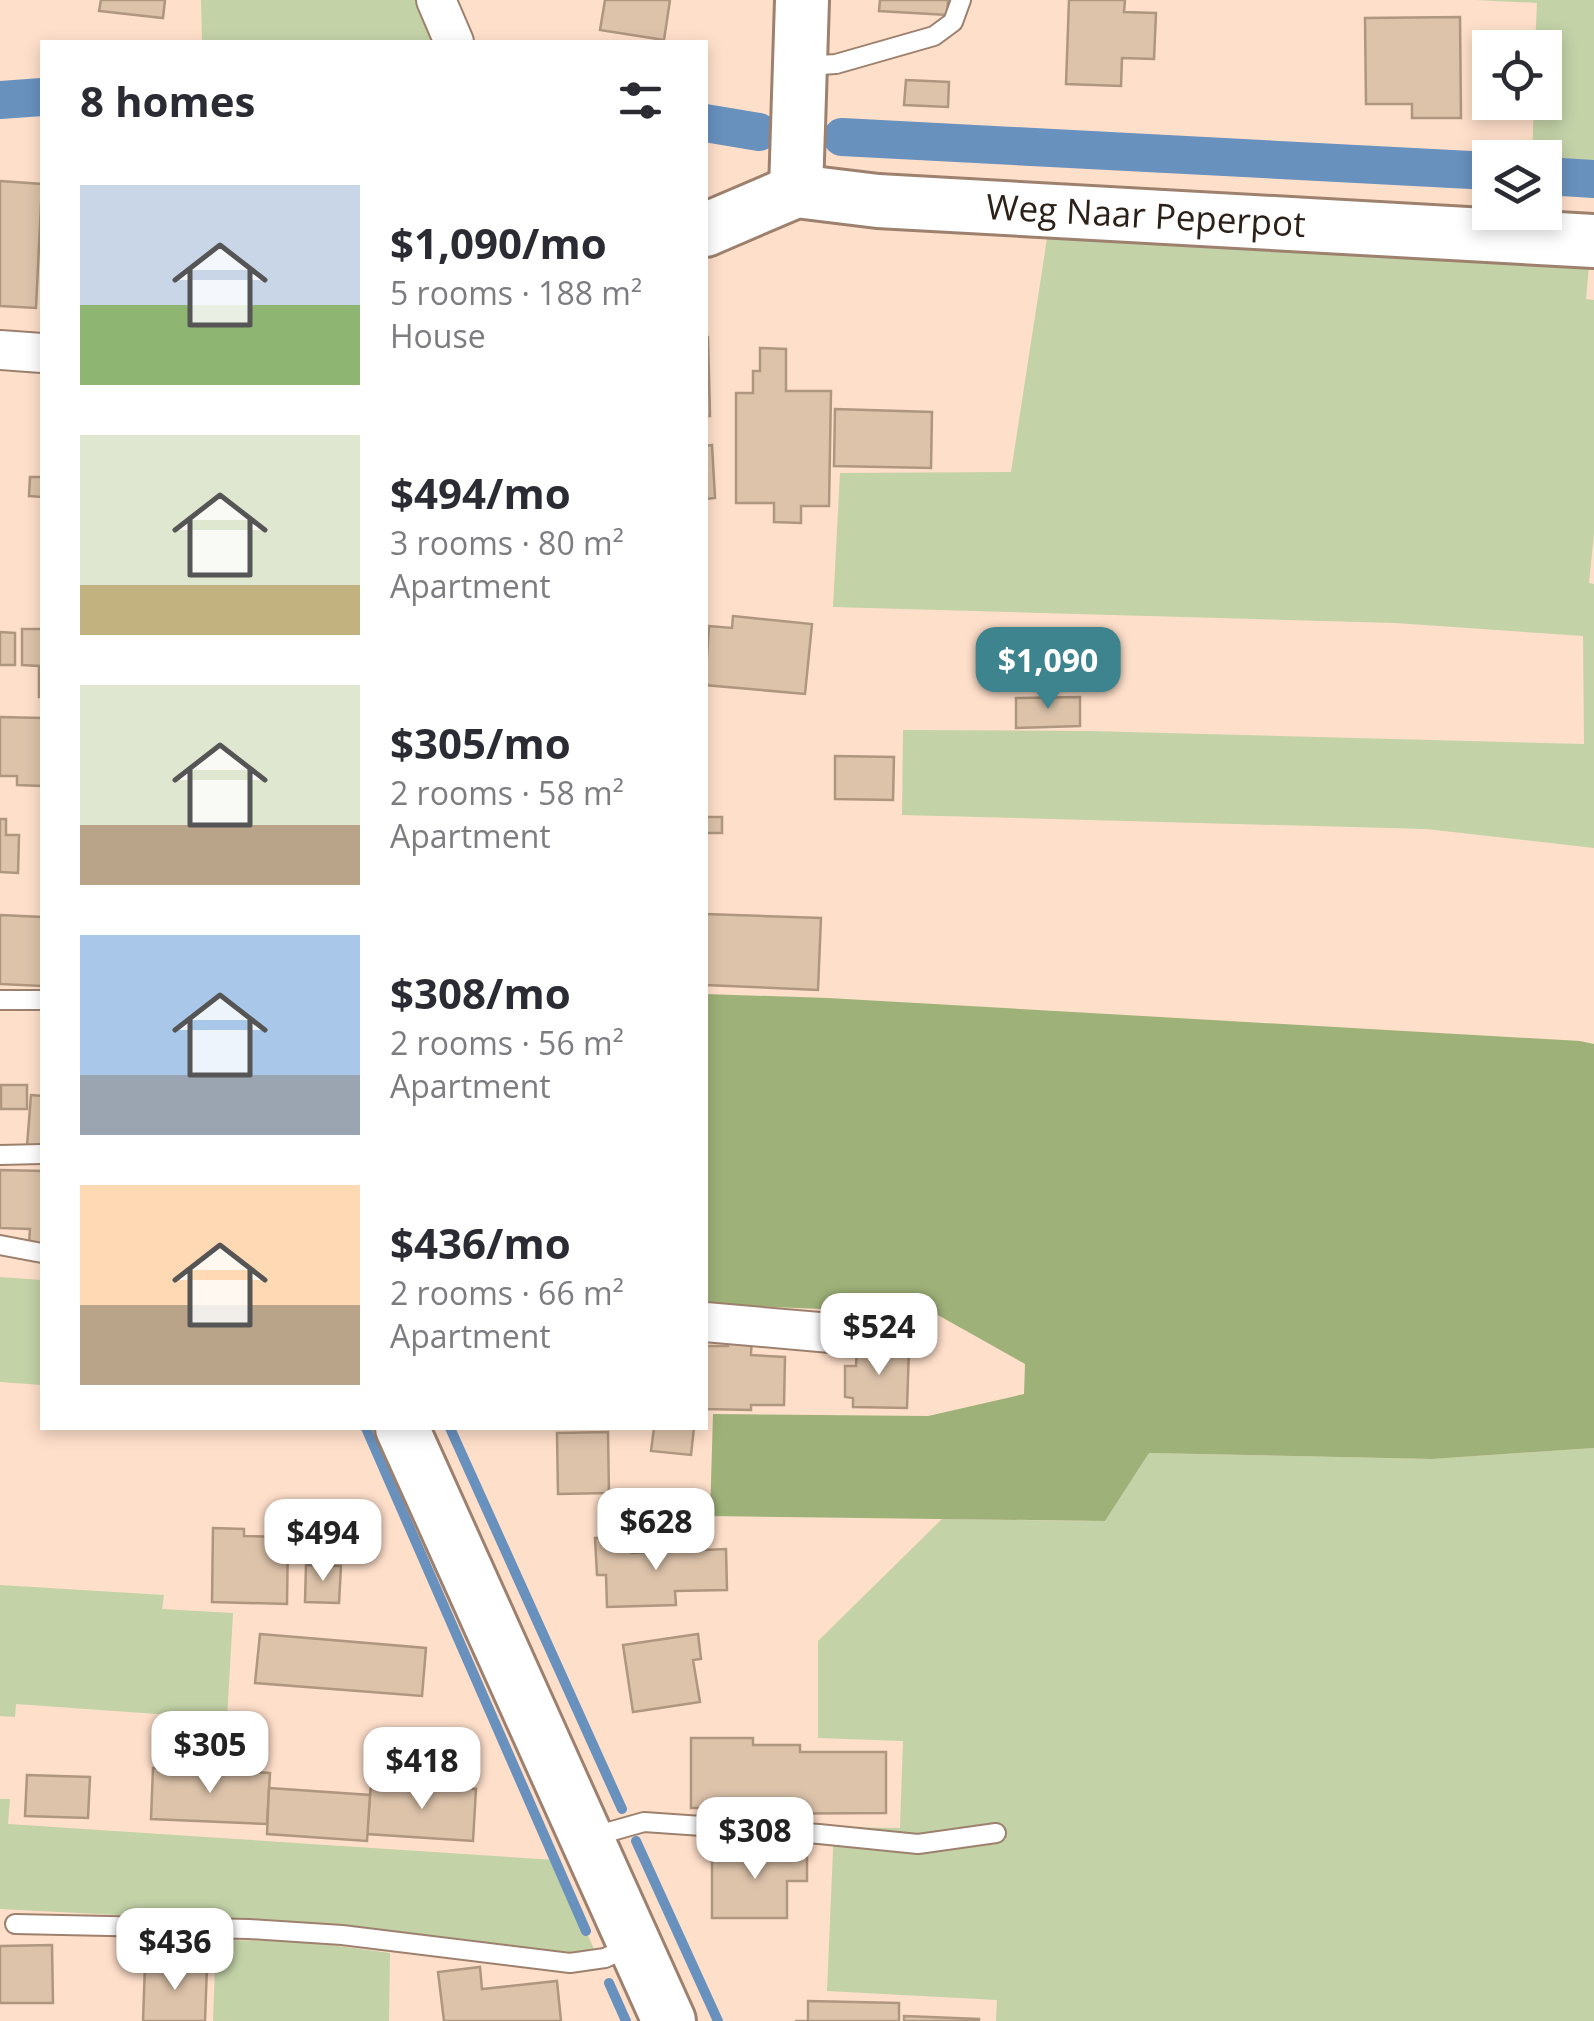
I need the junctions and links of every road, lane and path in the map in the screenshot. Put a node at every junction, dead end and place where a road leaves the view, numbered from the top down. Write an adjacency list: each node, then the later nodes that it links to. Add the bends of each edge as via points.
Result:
1 (436, 0): 4 (street)
2 (802, 0): 5 (street)
3 (962, 0): 5 (lane, via 953,22 934,36 836,64)
4 (453, 40)
5 (798, 66): 6 (street)
6 (796, 191): 7 (street); 8 (street, Weg Naar Peperpot)
7 (708, 229)
8 (1594, 242)
9 (0, 350): 10 (street)
10 (40, 353)
11 (0, 1000): 12 (lane)
12 (40, 1000)
13 (40, 1154): 14 (lane)
14 (0, 1155)
15 (0, 1245): 16 (lane)
16 (40, 1253)
17 (708, 1322): 18 (street)
18 (831, 1334)
19 (403, 1430): 21 (street)
20 (996, 1833): 21 (lane, via 918,1844 644,1822)
21 (586, 1839): 23 (street)
22 (16, 1924): 23 (lane, via 342,1935 570,1962 606,1958)
23 (633, 1945): 24 (street)
24 (669, 2021)

